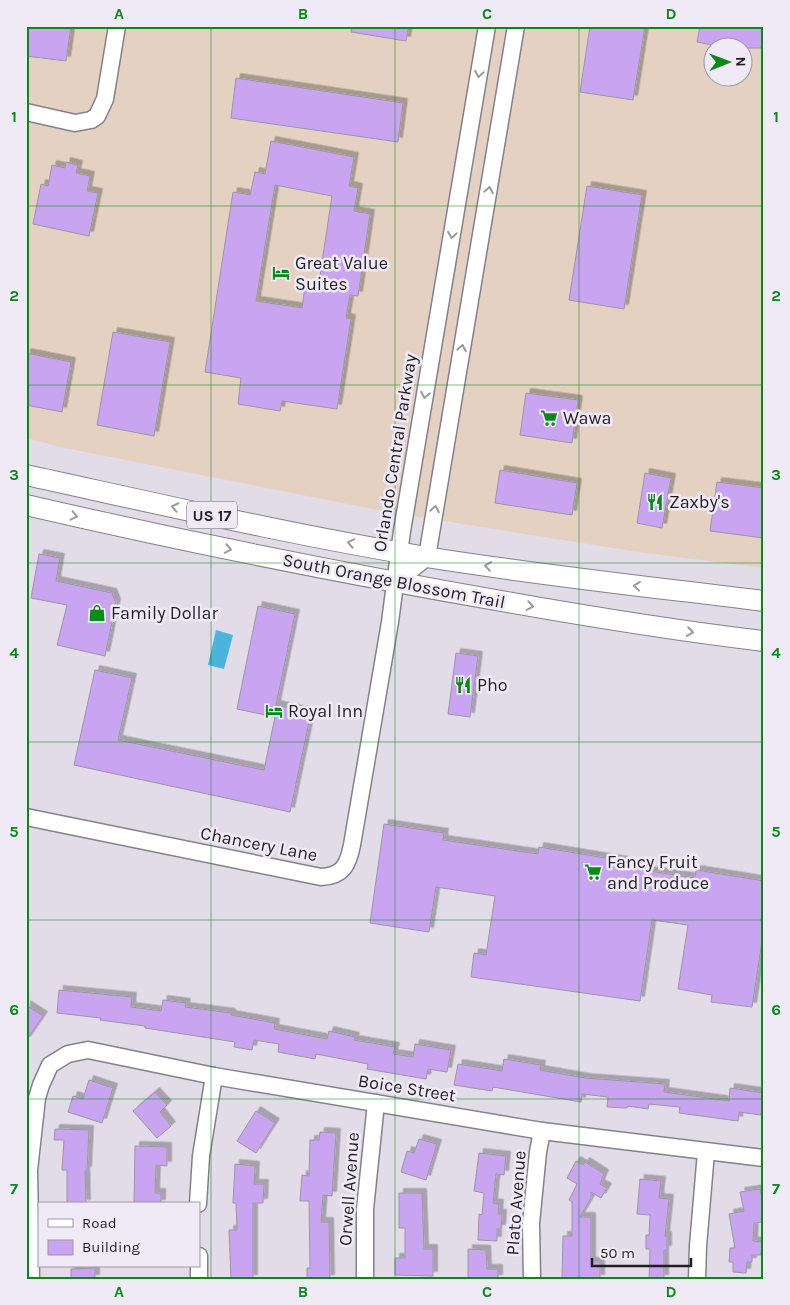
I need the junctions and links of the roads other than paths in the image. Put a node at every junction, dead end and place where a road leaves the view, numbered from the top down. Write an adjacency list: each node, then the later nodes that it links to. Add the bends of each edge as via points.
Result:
1 (117, 26): 4 (street, via 104,99 96,116 75,123)
2 (487, 26): 7 (street, Orlando Central Parkway, one-way to 7)
3 (516, 26): 8 (street, one-way to 3)
4 (26, 112)
5 (26, 475): 7 (main road, South Orange Blossom Trail / US 17, one-way to 5)
6 (26, 506): 9 (main road, South Orange Blossom Trail / US 17, one-way to 9)
7 (399, 552): 8 (main road, South Orange Blossom Trail / US 17); 9 (street, Orlando Central Parkway)
8 (427, 557): 9 (street, Orlando Central Parkway); 10 (main road, South Orange Blossom Trail / US 17, one-way to 8)
9 (395, 583): 11 (main road, South Orange Blossom Trail / US 17, one-way to 11, via 637,625); 12 (street, Chancery Lane, via 352,845 344,868 337,874 320,877)
10 (764, 601)
11 (764, 641)
12 (26, 817)
13 (214, 1076): 14 (street, Boice Street); 18 (street, via 201,1156); 19 (street, Boice Street, via 88,1050 68,1054 50,1065 37,1098 29,1170)
14 (376, 1103): 15 (street, Boice Street); 20 (street, Orwell Avenue, via 365,1209)
15 (542, 1131): 16 (street, Boice Street); 21 (street, Plato Avenue, via 531,1223)
16 (706, 1152): 17 (street, Boice Street); 22 (street)
17 (764, 1158)
18 (198, 1202)
19 (31, 1279)
20 (364, 1279)
21 (532, 1279)
22 (697, 1279)

